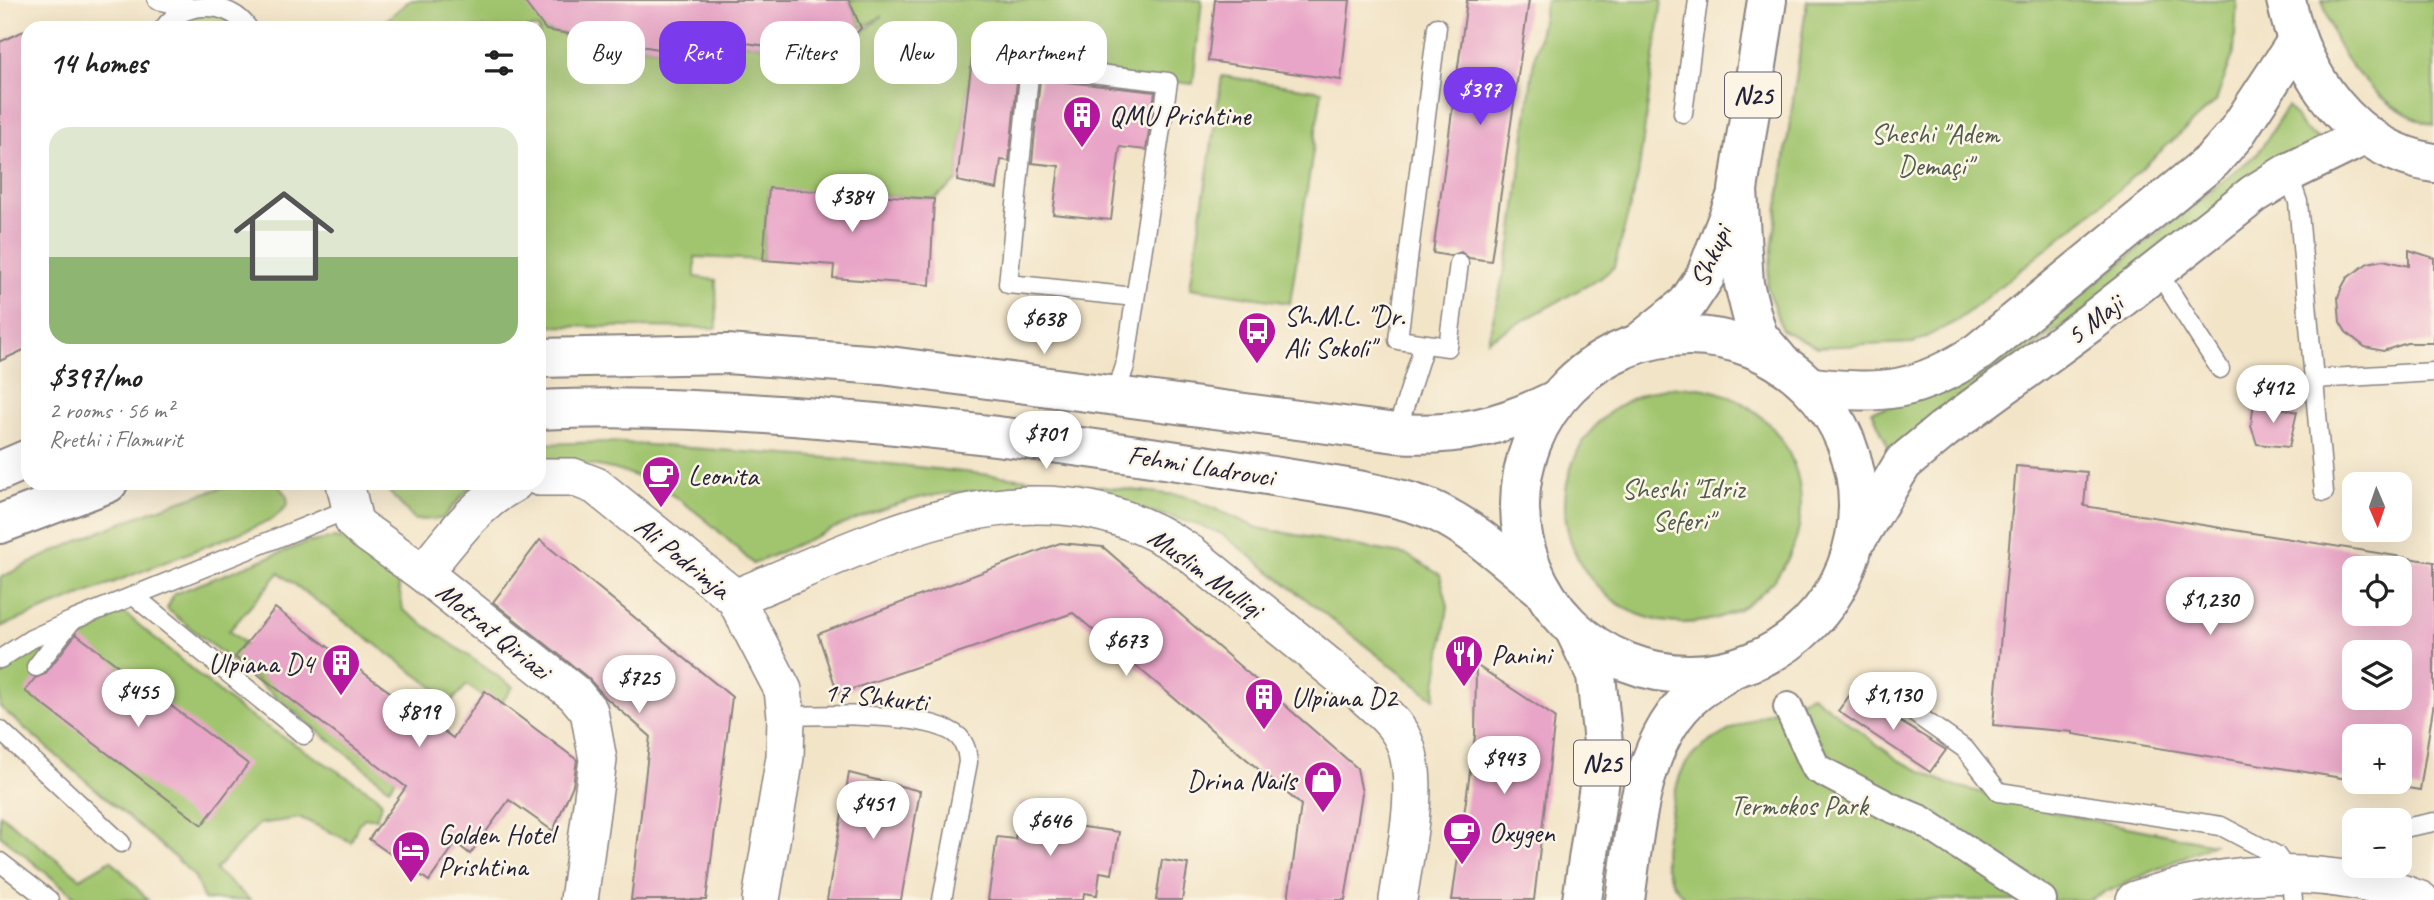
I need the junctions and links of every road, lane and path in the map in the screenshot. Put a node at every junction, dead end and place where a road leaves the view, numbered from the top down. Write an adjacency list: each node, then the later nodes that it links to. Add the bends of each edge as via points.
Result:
1 (157, 0): 5 (lane)
2 (1698, 0): 10 (lane)
3 (1767, 0): 14 (main road, Shkupi / N25)
4 (2286, 0): 9 (main road)
5 (189, 7): 6 (lane); 7 (lane, via 220,6)
6 (168, 21)
7 (241, 21)
8 (1437, 27): 19 (lane, via 1398,340)
9 (2297, 41): 11 (main road, via 2320,85 2347,121); 25 (main road, 5 Maji, via 2235,135 2213,160 1978,352 1950,371 1884,392)
10 (1684, 113)
11 (2366, 135): 12 (main road, via 2408,159); 13 (main road, 5 Maji)
12 (2434, 163)
13 (2288, 173): 16 (main road, 5 Maji); 24 (lane, via 2298,202)
14 (1738, 190): 18 (main road, Shkupi / N25, via 1704,277 1687,304); 21 (main road, Shkupi / N25, via 1744,284 1758,336)
15 (1459, 264): 19 (lane, via 1448,347)
16 (2156, 269): 22 (lane); 38 (main road, 5 Maji, via 1903,463)
17 (1135, 297): 17 (lane, via 1168,82 1030,66 1008,284); 26 (lane, via 1125,366)
18 (1640, 342): 21 (main road, via 1694,335 1737,341); 27 (main road, via 1593,365)
19 (1424, 345): 29 (lane)
20 (546, 358): 26 (main road, Fehmi Lladrovci, via 657,353 781,357 883,365)
21 (1778, 359): 25 (main road)
22 (2220, 369)
23 (2434, 372): 24 (lane)
24 (2313, 379): 35 (lane)
25 (1813, 387): 38 (main road, via 1846,439 1859,489)
26 (1115, 396): 29 (main road, Fehmi Lladrovci)
27 (1555, 400): 29 (main road, Fehmi Lladrovci, via 1517,419 1475,430 1436,436); 40 (main road, via 1530,443 1520,492 1523,542)
28 (546, 411): 40 (main road, Fehmi Lladrovci, via 673,409 938,428 1112,450 1353,489 1437,512)
29 (1396, 433)
30 (21, 462): 31 (main road)
31 (0, 471)
32 (546, 477): 42 (street, Ali Podrimja, via 573,477 596,486)
33 (89, 490): 37 (main road)
34 (501, 490): 39 (street, via 469,517)
35 (2325, 492)
36 (347, 496): 39 (street, Motrat Qiriazi, via 354,522); 41 (lane)
37 (0, 524)
38 (1856, 540): 47 (main road, via 1838,588 1803,632 1769,655)
39 (423, 573): 61 (street, Motrat Qiriazi, via 575,694 589,711 598,760)
40 (1541, 588): 44 (main road)
41 (134, 596): 43 (lane); 52 (lane)
42 (735, 598): 50 (street, Ali Podrimja, via 783,690); 64 (street, Muslim Mulliqi, via 889,536 973,509 1055,506 1131,520 1162,534 1359,691 1403,739 1411,795)
43 (71, 621): 45 (lane); 46 (lane)
44 (1574, 629): 47 (main road, via 1627,662 1667,673); 65 (main road, N25, via 1595,675 1604,753)
45 (0, 659)
46 (36, 667)
47 (1732, 669): 66 (main road, N25, via 1694,694 1649,761)
48 (1886, 693): 59 (lane, via 1965,749 1999,792 2221,826 2276,855)
49 (1788, 707): 67 (street, via 1816,768 1921,820)
50 (786, 716): 62 (street, Ali Podrimja, via 779,797); 63 (lane, 17 Shkurti, via 873,716 906,720 958,736 967,749 968,762)
51 (0, 730): 55 (lane)
52 (304, 735)
53 (2434, 822): 54 (lane)
54 (2412, 826)
55 (121, 843)
56 (0, 862): 60 (lane)
57 (2342, 878): 59 (street)
58 (2370, 878): 69 (street)
59 (2291, 887): 68 (street, via 2233,877)
60 (49, 900)
61 (579, 900)
62 (761, 900)
63 (942, 900)
64 (1398, 900)
65 (1582, 900)
66 (1625, 900)
67 (2042, 900)
68 (2135, 900)
69 (2420, 900)

